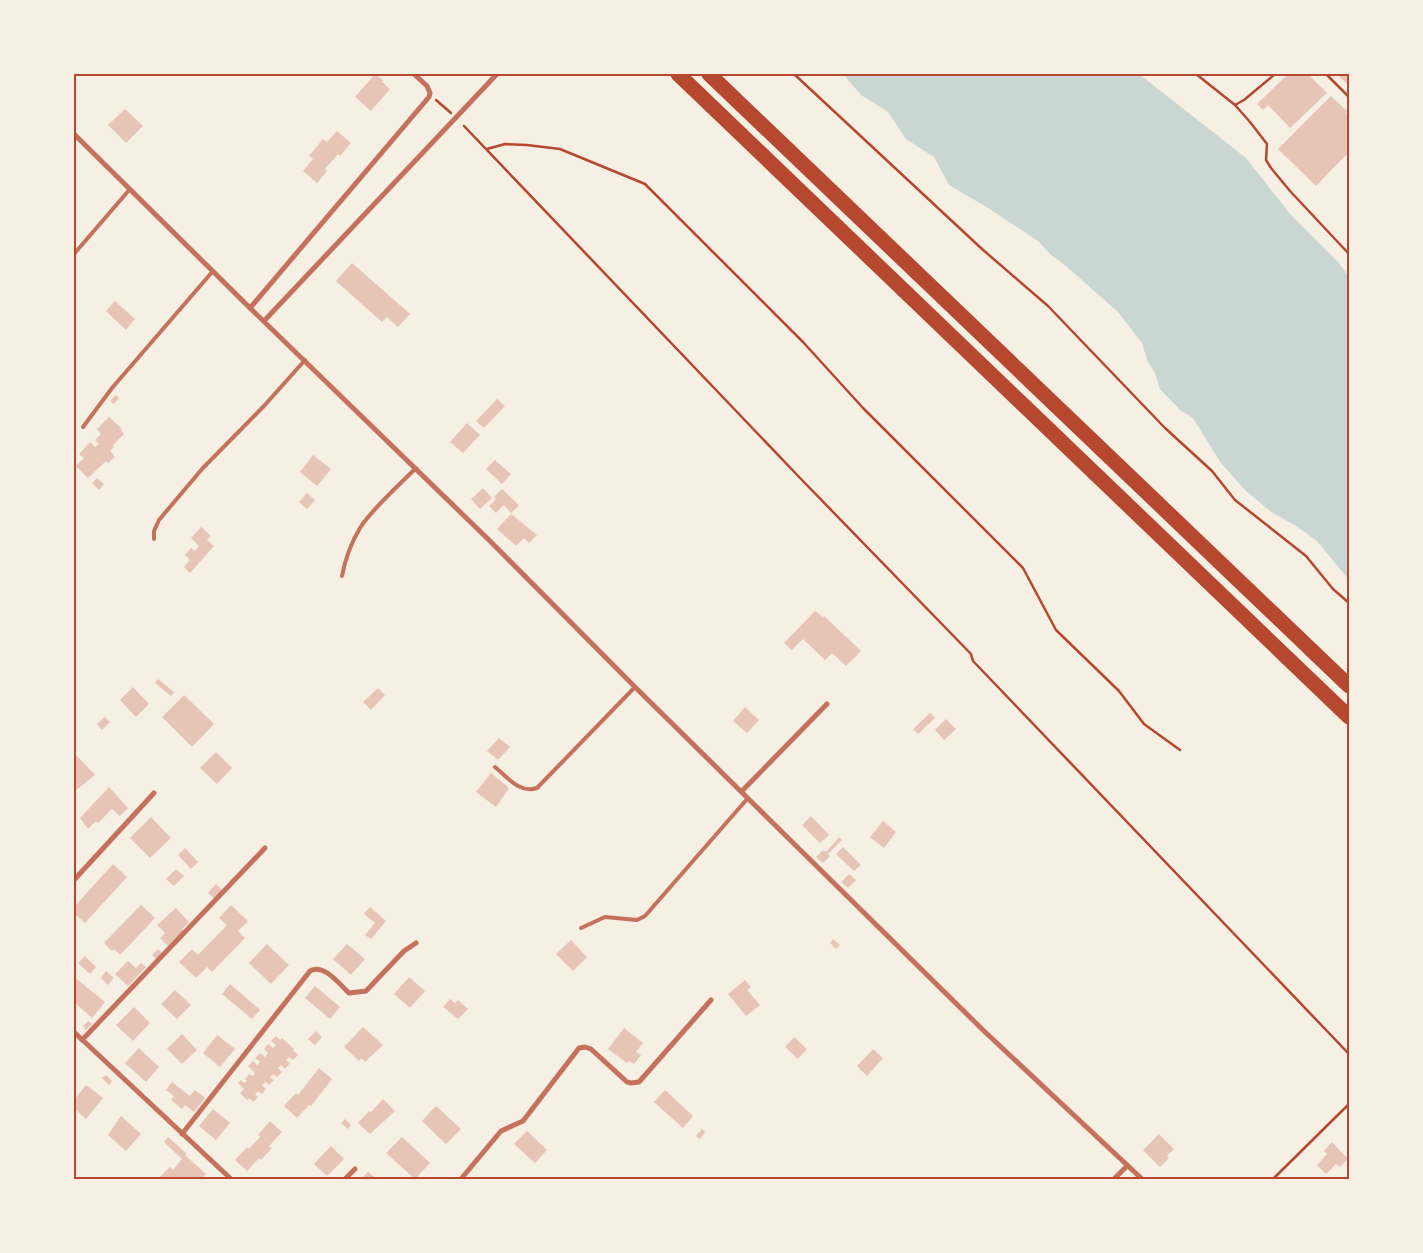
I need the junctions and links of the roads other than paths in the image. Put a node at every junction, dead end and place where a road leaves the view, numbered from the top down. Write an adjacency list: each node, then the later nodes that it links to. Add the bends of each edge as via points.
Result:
1 (414, 74): 9 (street, via 427,86 429,97)
2 (498, 74): 10 (street)
3 (678, 74): 19 (highway)
4 (709, 74): 16 (highway)
5 (74, 134): 6 (street)
6 (130, 189): 7 (lane); 8 (street)
7 (74, 254)
8 (213, 272): 9 (street); 12 (lane, via 112,388)
9 (250, 308): 10 (street)
10 (264, 321): 11 (street)
11 (305, 360): 13 (street); 14 (lane, via 196,476 159,520)
12 (83, 427)
13 (416, 468): 15 (lane, via 360,528 345,560); 17 (street)
14 (154, 539)
15 (342, 576)
16 (1349, 686)
17 (635, 687): 20 (lane, via 536,788 523,790); 21 (street)
18 (827, 704): 21 (street)
19 (1349, 717)
20 (495, 767)
21 (742, 791): 23 (street)
22 (154, 793): 25 (street)
23 (748, 798): 26 (lane, via 645,916 637,920 605,917); 32 (street, via 984,1032)
24 (265, 848): 30 (street)
25 (74, 880)
26 (581, 928)
27 (416, 943): 31 (street, via 404,951 366,991 349,993 322,969 310,971)
28 (712, 1000): 36 (street, via 639,1082 627,1082 591,1049 580,1048 523,1121 501,1131)
29 (74, 1032): 30 (street)
30 (82, 1040): 31 (street)
31 (182, 1134): 34 (street)
32 (1127, 1166): 37 (street); 38 (street)
33 (355, 1169): 35 (street)
34 (231, 1179)
35 (345, 1179)
36 (461, 1179)
37 (1114, 1179)
38 (1142, 1179)

